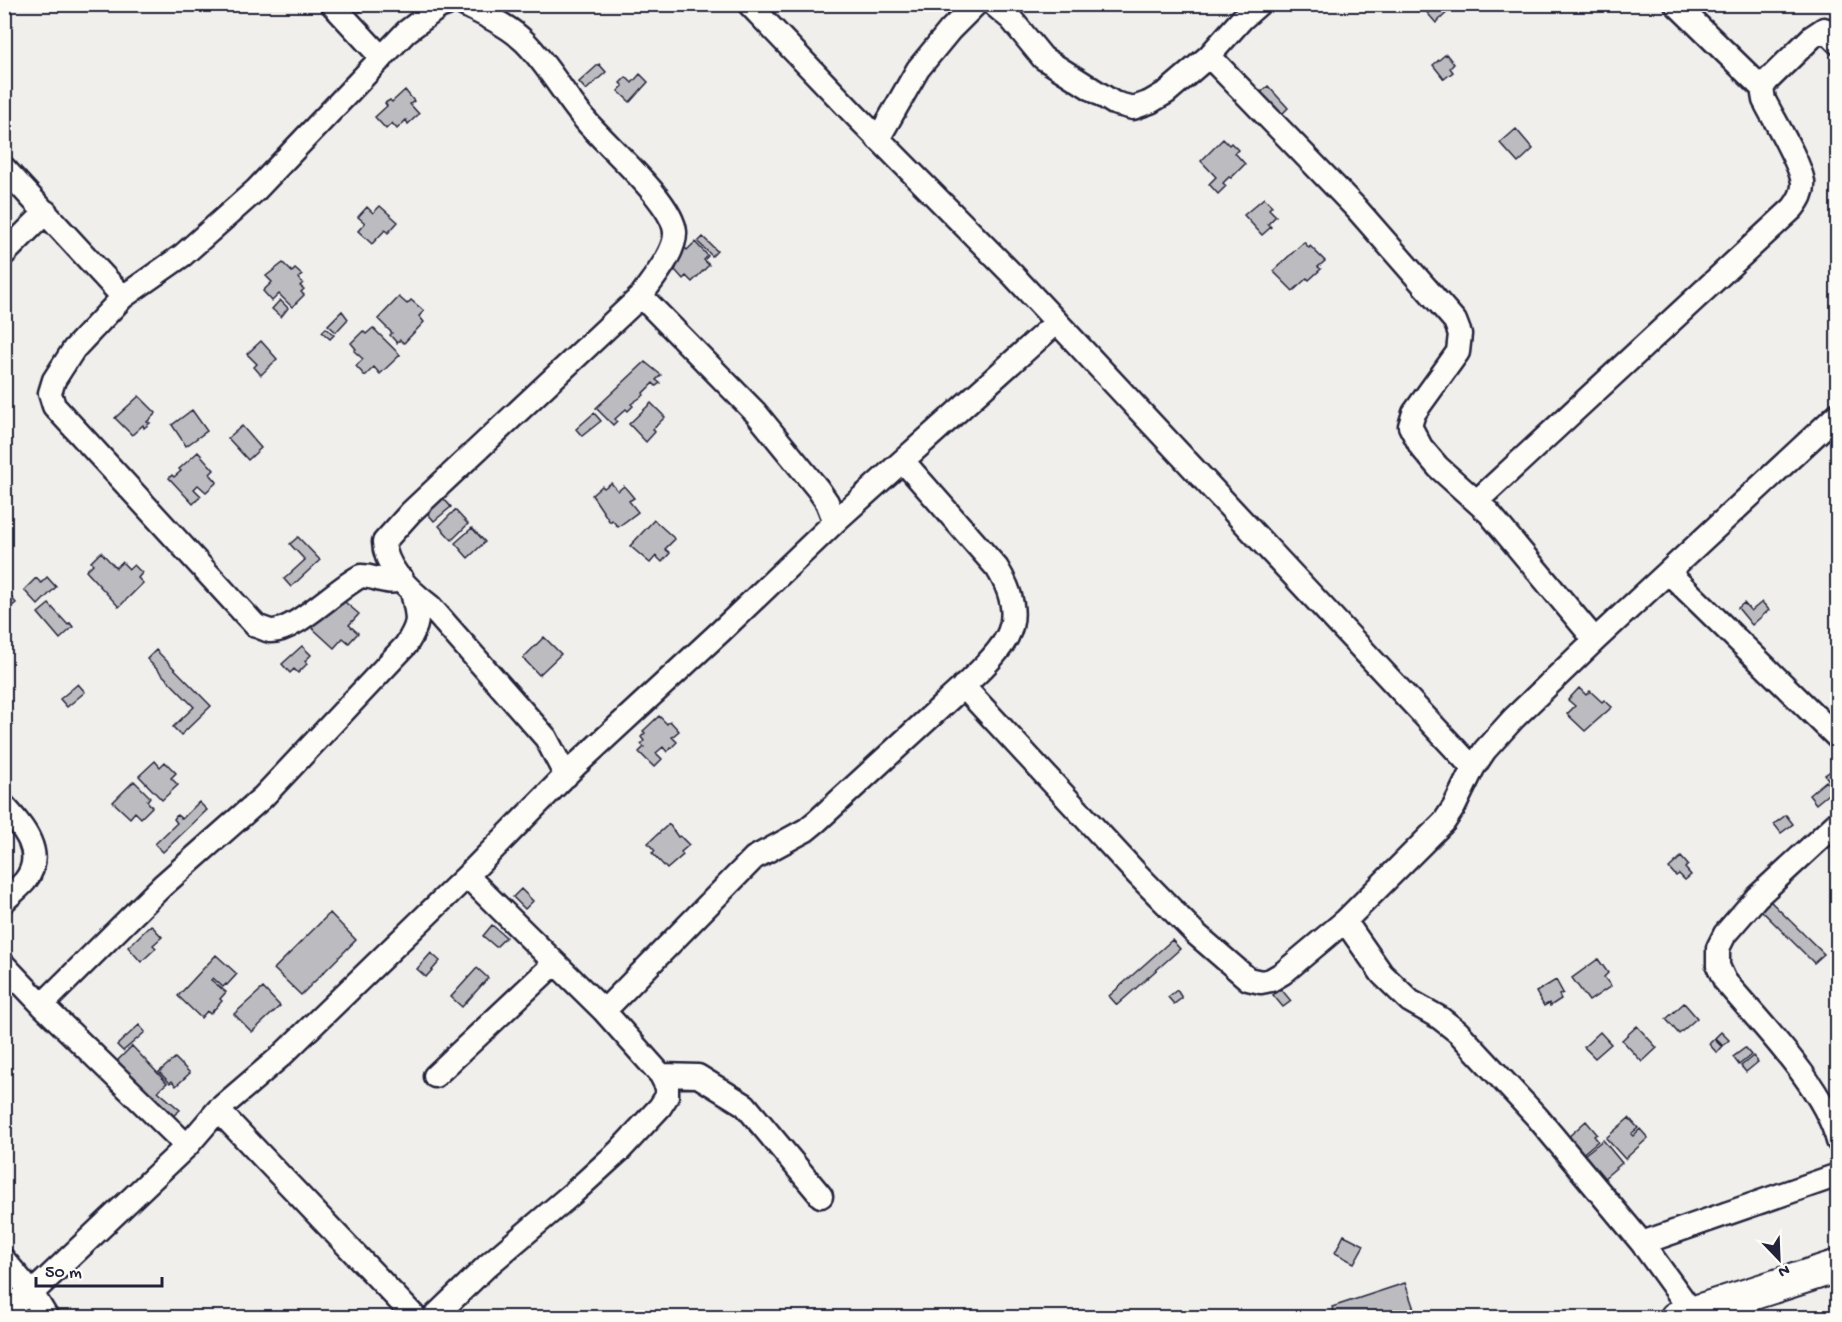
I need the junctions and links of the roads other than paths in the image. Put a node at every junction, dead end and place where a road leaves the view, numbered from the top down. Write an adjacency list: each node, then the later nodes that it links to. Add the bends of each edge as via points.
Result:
1 (332, 4): 11 (street)
2 (447, 4): 11 (street, via 406,32)
3 (463, 4): 17 (street, via 524,41 586,122 653,191 668,215 675,231 673,245)
4 (749, 4): 13 (street)
5 (976, 4): 13 (street, via 918,69)
6 (993, 4): 10 (street, via 1011,19 1043,58 1114,104 1133,108 1150,102)
7 (1259, 4): 10 (street)
8 (1676, 4): 12 (street)
9 (1833, 29): 12 (street, via 1812,37)
10 (1209, 56): 22 (street, via 1356,208 1455,321 1460,334 1458,352 1414,412 1410,426 1421,447)
11 (382, 58): 18 (street, via 256,190 183,255)
12 (1762, 88): 22 (street, via 1803,183 1793,208)
13 (878, 139): 19 (street)
14 (4, 168): 15 (street)
15 (46, 212): 16 (street); 18 (street)
16 (4, 254)
17 (641, 296): 23 (street, via 756,413 818,489); 25 (street, via 411,512 384,542 388,560)
18 (123, 297): 25 (street, via 75,349 54,380 50,393 54,406 238,608 256,626 270,631 295,623 361,576)
19 (1057, 322): 21 (street); 29 (street)
20 (1838, 414): 24 (street)
21 (903, 461): 23 (street); 27 (street, via 998,568 1008,585 1012,620 1007,637)
22 (1477, 501): 26 (street)
23 (835, 522): 30 (street)
24 (1668, 572): 26 (street); 28 (street)
25 (407, 586): 30 (street, via 430,606 546,738); 38 (street, via 417,613 417,627 406,645 263,797 162,886)
26 (1595, 640): 29 (street, via 1514,718)
27 (963, 686): 35 (street, via 1137,874 1196,934 1248,979 1261,982 1283,973); 39 (street, via 817,821 753,858)
28 (1838, 738)
29 (1473, 768): 35 (street, via 1444,822)
30 (566, 776): 33 (street)
31 (4, 806): 34 (street, via 32,843 33,860 27,879)
32 (1838, 822): 43 (street, via 1757,897 1718,948 1718,966 1725,981 1809,1084)
33 (467, 876): 36 (street); 42 (street, via 281,1056)
34 (4, 901)
35 (1345, 921): 47 (street, via 1382,974 1410,1000 1440,1018 1473,1046)
36 (555, 963): 39 (street); 41 (street)
37 (4, 965): 38 (street)
38 (42, 1005): 44 (street)
39 (604, 1011): 40 (street)
40 (660, 1075): 46 (street, via 698,1076 745,1105); 55 (street, via 667,1096 619,1151)
41 (435, 1076)
42 (218, 1110): 44 (street); 54 (street)
43 (1838, 1141)
44 (187, 1146): 50 (street)
45 (1838, 1175): 47 (street)
46 (821, 1196)
47 (1642, 1243): 52 (street)
48 (4, 1260): 50 (street)
49 (1838, 1266): 52 (highway)
50 (32, 1293): 51 (street); 53 (street)
51 (4, 1307)
52 (1684, 1315)
53 (47, 1317)
54 (416, 1317)
55 (433, 1317)

